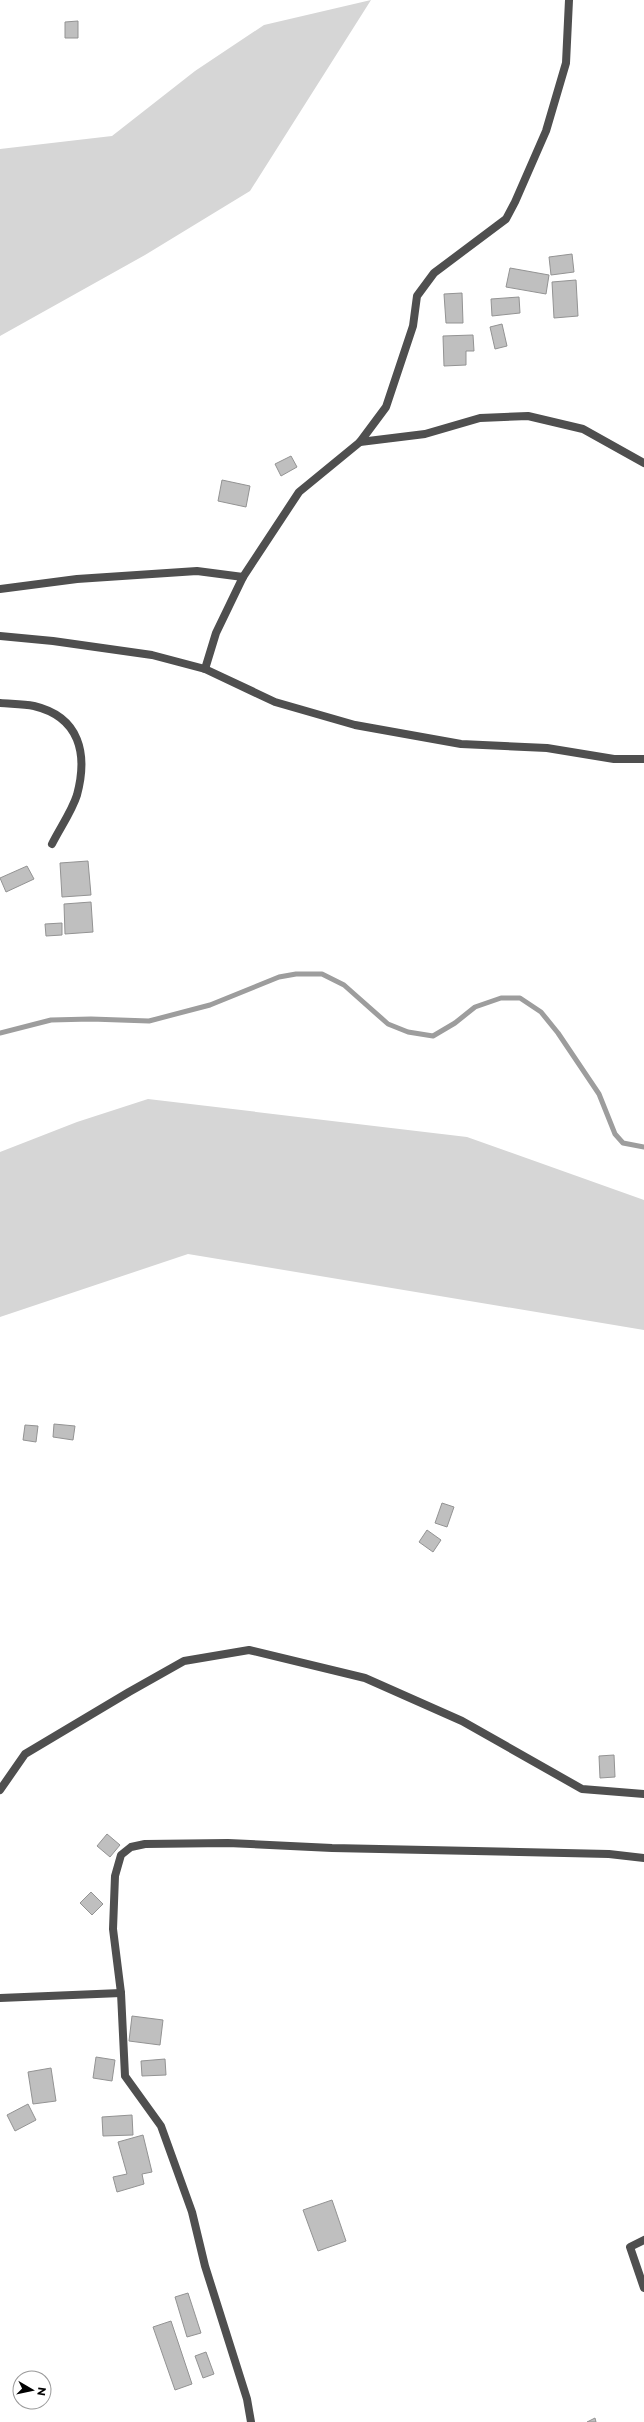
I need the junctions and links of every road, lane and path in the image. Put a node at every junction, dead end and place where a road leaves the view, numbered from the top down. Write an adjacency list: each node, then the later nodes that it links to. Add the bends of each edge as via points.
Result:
1 (568, 0): 2 (street, via 566,63 546,131 515,202 506,218 434,273 417,296 413,326 386,407)
2 (360, 442): 3 (street, via 426,434 480,418 528,416 583,429); 4 (street, via 299,492)
3 (644, 463)
4 (243, 577): 5 (street, via 197,571 77,579); 7 (street, via 216,633)
5 (0, 589)
6 (0, 636): 7 (street, via 152,655)
7 (205, 669): 9 (street, via 275,702 355,725 461,744 547,748 614,759)
8 (0, 703): 10 (street, via 34,706 64,719 79,740 83,757 77,795)
9 (644, 759)
10 (52, 844)
11 (0, 1790): 12 (street, via 24,1754 157,1677 184,1662 249,1650 365,1678 462,1721 582,1790)
12 (644, 1794)
13 (644, 1858): 14 (street, via 610,1854 332,1848 228,1843 145,1844 131,1847 121,1855 115,1876 113,1929)
14 (121, 1993): 15 (street); 18 (street, via 125,2076 161,2126 192,2212 205,2266 247,2399)
15 (0, 1998)
16 (644, 2240): 17 (street, via 630,2247)
17 (644, 2288)
18 (251, 2422)

